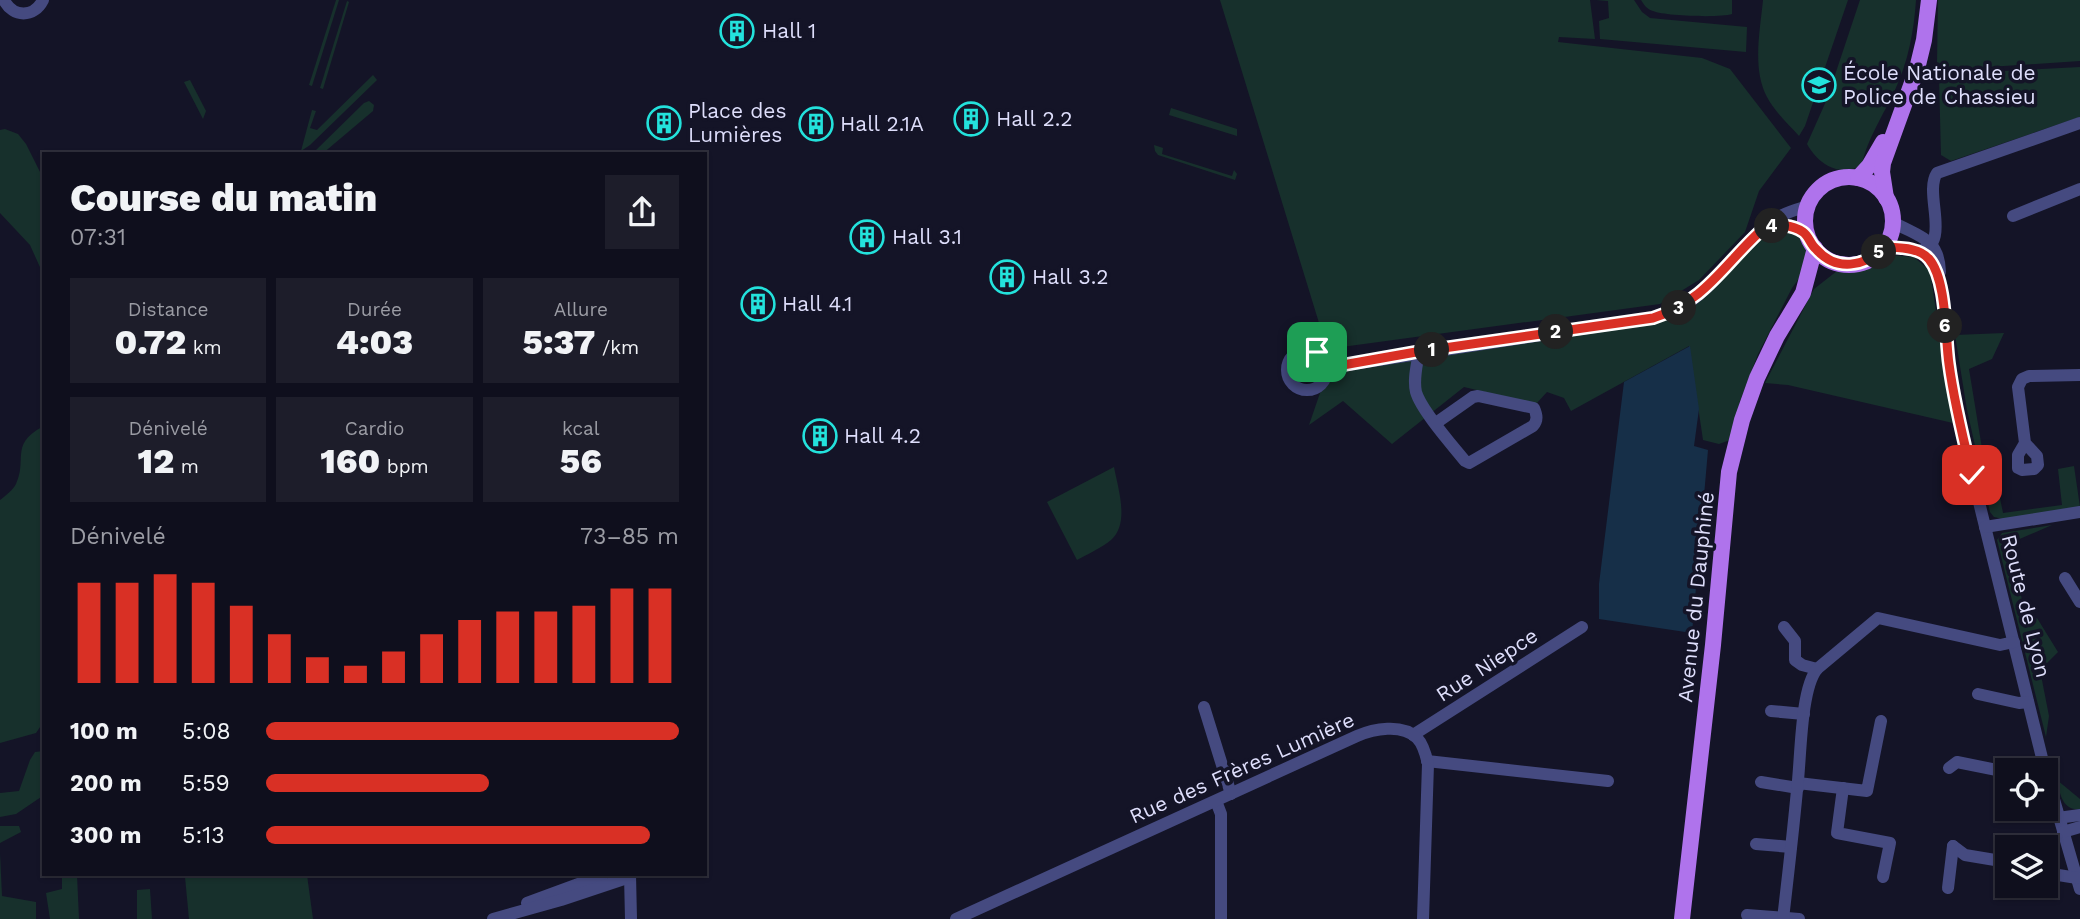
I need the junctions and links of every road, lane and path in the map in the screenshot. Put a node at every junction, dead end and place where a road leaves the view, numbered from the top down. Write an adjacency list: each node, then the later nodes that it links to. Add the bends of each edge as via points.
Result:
1 (5, 0): 4 (street)
2 (43, 0): 4 (street, via 33,12)
3 (1929, 0): 6 (main road, via 1917,69)
4 (14, 12): 5 (street)
5 (0, 17)
6 (1897, 120): 8 (main road); 10 (main road, via 1883,163)
7 (2080, 123): 13 (street, via 1937,173 1932,181)
8 (1858, 178): 10 (main road); 11 (main road, via 1826,184)
9 (2080, 189): 12 (street)
10 (1886, 198): 14 (main road)
11 (1808, 206): 15 (street); 17 (main road, via 1805,215)
12 (2012, 216)
13 (1935, 220): 16 (street, via 1930,230); 18 (street)
14 (1893, 222): 16 (street); 19 (main road)
15 (1765, 227): 17 (street, via 1792,226); 24 (street, via 1704,290 1672,312)
16 (1918, 235): 18 (street)
17 (1811, 242): 21 (main road); 23 (main road, Avenue du Dauphiné)
18 (1932, 244): 20 (street); 22 (street, Route de Lyon, via 1939,256)
19 (1884, 247): 20 (street); 21 (main road, via 1863,263)
20 (1918, 251): 22 (street, Route de Lyon, via 1932,262)
21 (1836, 263): 23 (main road, Avenue du Dauphiné)
22 (1941, 286): 30 (street, Route de Lyon, via 1957,410)
23 (1803, 293): 75 (main road, Avenue du Dauphiné, via 1757,378 1729,472)
24 (1419, 352): 25 (street); 27 (street, via 1415,389)
25 (1326, 368)
26 (2080, 375): 28 (street, via 2022,379 2018,387)
27 (1436, 423): 27 (street, via 1469,463 1533,426 1537,415 1526,405 1478,396)
28 (2025, 443)
29 (2080, 512): 30 (street)
30 (1985, 527): 35 (street, Route de Lyon)
31 (2064, 578): 32 (street)
32 (2080, 602)
33 (1582, 627): 43 (street, Rue Niepce)
34 (1784, 627): 36 (street, via 1795,640 1795,660)
35 (2014, 642): 36 (street, via 2000,645 1878,618); 38 (street, Route de Lyon)
36 (1817, 669): 41 (street, via 1811,676)
37 (1978, 694): 38 (street)
38 (2028, 702): 44 (street, Route de Lyon)
39 (1204, 707): 52 (street)
40 (1772, 710): 41 (street)
41 (1804, 714): 50 (street)
42 (1881, 721): 51 (street, via 1867,791)
43 (1413, 735): 45 (street); 52 (street, Rue des Frères Lumière, via 1390,729 1366,732)
44 (2042, 758)
45 (1427, 761): 48 (street); 74 (street)
46 (1949, 768): 47 (street, via 1957,762)
47 (1995, 770)
48 (1608, 781)
49 (1761, 782): 50 (street)
50 (1798, 786): 51 (street); 60 (street)
51 (1843, 788): 64 (street, via 1837,833 1890,843)
52 (1231, 794): 53 (street, Rue des Frères Lumière)
53 (1216, 801): 72 (street, Rue des Frères Lumière); 73 (street, via 1221,814)
54 (2058, 815): 56 (street, Route de Lyon)
55 (2080, 815): 56 (street)
56 (2059, 818): 58 (street, Route de Lyon)
57 (2080, 827): 58 (street)
58 (2063, 832): 66 (street, Route de Lyon)
59 (1756, 844): 60 (street)
60 (1791, 847): 69 (street)
61 (1995, 860): 67 (street, via 1965,855 1953,846)
62 (600, 876): 70 (street)
63 (630, 876): 70 (street); 71 (street)
64 (1883, 877)
65 (2058, 877): 66 (street)
66 (2078, 884)
67 (1948, 888)
68 (1747, 915): 69 (street)
69 (1783, 918): 76 (street)
70 (491, 919)
71 (631, 919)
72 (956, 919)
73 (1221, 919)
74 (1423, 919)
75 (1682, 919)
76 (1799, 919)

